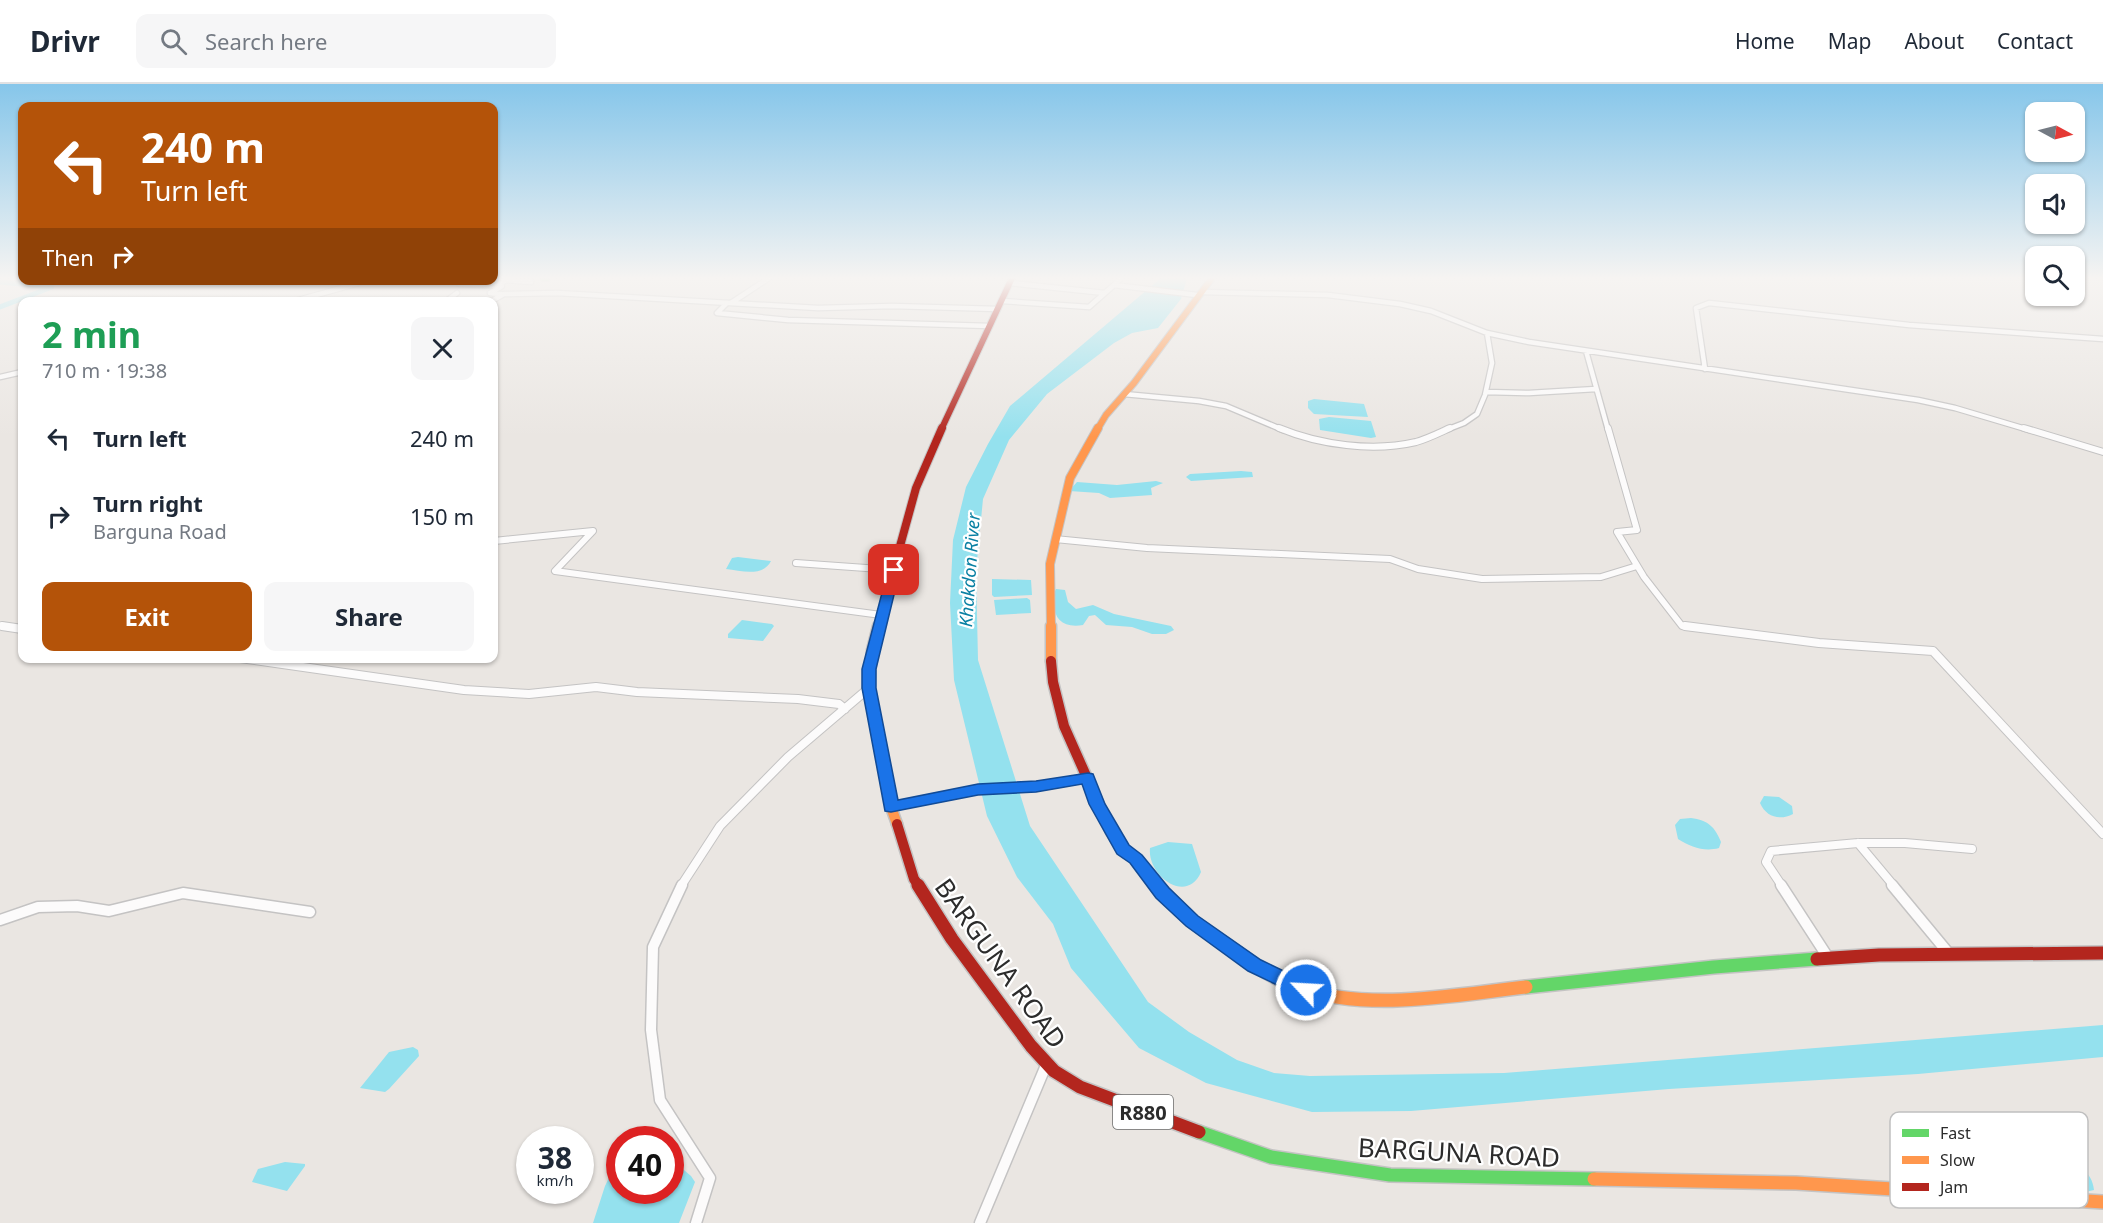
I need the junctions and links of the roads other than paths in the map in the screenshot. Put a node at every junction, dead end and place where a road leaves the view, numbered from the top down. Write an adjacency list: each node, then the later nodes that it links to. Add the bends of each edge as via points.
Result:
1 (987, 331): 20 (main road, BARGUNA ROAD / R880, via 916,488)
2 (1171, 331): 14 (main road)
3 (1483, 331): 6 (street)
4 (1699, 331): 9 (street)
5 (1994, 331): 7 (street)
6 (1487, 333): 8 (street); 13 (street, via 1492,363)
7 (2103, 339)
8 (1586, 351): 9 (street); 12 (street)
9 (1705, 369): 15 (street, via 1918,400)
10 (18, 373): 11 (street)
11 (0, 377)
12 (1596, 389): 13 (street); 19 (street, via 1637,530 1617,532)
13 (1486, 392): 14 (street, via 1478,414 1464,423 1416,442 1377,446 1320,441 1244,412 1199,400)
14 (1124, 394): 16 (main road, via 1106,415 1070,478)
15 (2103, 452)
16 (1055, 539): 19 (street, via 1147,548 1390,559 1482,579 1601,577); 27 (main road, via 1050,564 1051,675 1058,710)
17 (498, 541): 21 (street, via 593,531 555,571)
18 (796, 563): 20 (street)
19 (1637, 566): 29 (street, via 1684,627 1933,651)
20 (894, 570): 21 (main road, BARGUNA ROAD / R880)
21 (881, 615): 25 (main road, BARGUNA ROAD / R880, via 872,650)
22 (0, 626): 23 (street)
23 (18, 628)
24 (275, 663): 26 (street, via 464,690 529,694 596,687 798,699 840,704)
25 (869, 688): 26 (street); 28 (main road, BARGUNA ROAD / R880)
26 (845, 709): 41 (street, via 788,757 720,826 675,896 653,947 651,1030 660,1100 710,1178)
27 (1088, 778): 28 (street, via 978,790); 36 (main road, via 1097,804 1123,850 1136,859 1162,893 1192,921 1255,966 1306,990 1371,999 1425,998 1703,968)
28 (891, 807): 37 (main road, BARGUNA ROAD / R880, via 914,879 952,939)
29 (2103, 834)
30 (1858, 843): 31 (street); 35 (street); 36 (street, via 1771,851 1766,862)
31 (1972, 849)
32 (310, 912): 33 (street, via 183,893 109,911 77,906 38,907)
33 (0, 920)
34 (2103, 953): 35 (main road)
35 (1950, 955): 36 (main road)
36 (1828, 959)
37 (1047, 1063): 38 (main road, BARGUNA ROAD / R880, via 1080,1088 1272,1157 1389,1175 1796,1183); 42 (street)
38 (1890, 1189)
39 (2088, 1201): 40 (main road, BARGUNA ROAD / R880)
40 (2103, 1202)
41 (696, 1223)
42 (980, 1223)

